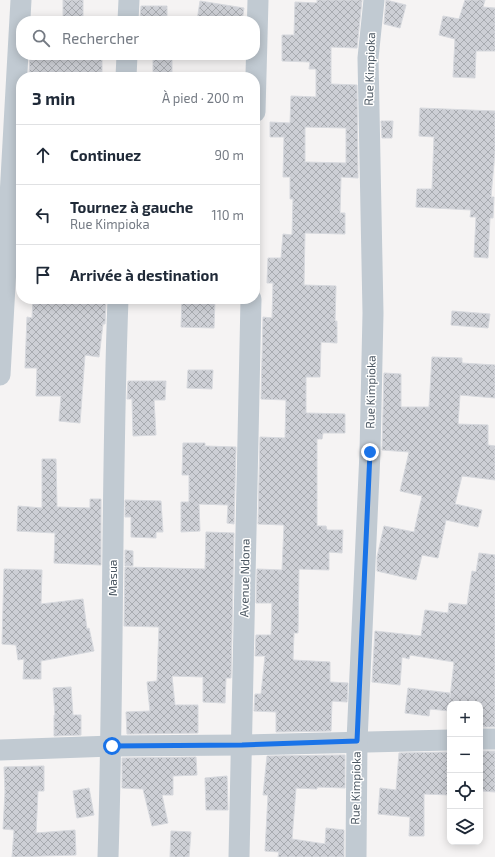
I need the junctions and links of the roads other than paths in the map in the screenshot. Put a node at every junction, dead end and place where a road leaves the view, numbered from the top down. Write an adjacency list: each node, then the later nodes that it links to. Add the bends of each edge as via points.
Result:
1 (20, 0): 5 (street)
2 (129, 0): 6 (street)
3 (258, 0): 7 (street)
4 (374, 0): 21 (street, Rue Kimpioka, via 368,58 373,313 370,452)
5 (19, 16)
6 (128, 16)
7 (258, 16)
8 (17, 60): 11 (street)
9 (127, 60): 12 (street)
10 (256, 60): 13 (street)
11 (16, 72)
12 (126, 72)
13 (256, 72)
14 (16, 75): 17 (street)
15 (118, 304): 23 (street, Masua)
16 (251, 304): 22 (street, Avenue Ndona)
17 (0, 375)
18 (483, 739): 19 (street)
19 (495, 739)
20 (447, 740): 21 (street)
21 (357, 741): 22 (street); 27 (street, Rue Kimpioka)
22 (242, 745): 23 (street); 26 (street, Avenue Ndona)
23 (112, 746): 24 (street); 25 (street, Masua)
24 (0, 750)
25 (108, 857)
26 (239, 857)
27 (356, 857)

